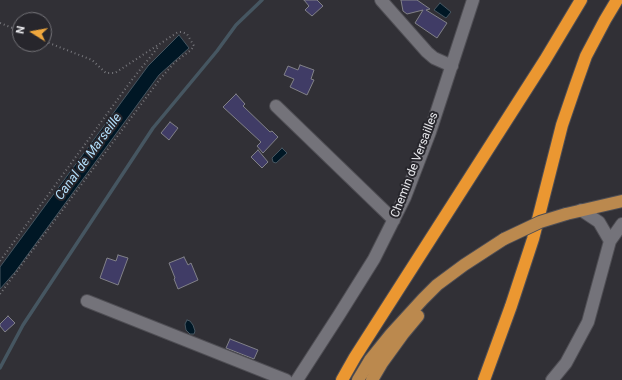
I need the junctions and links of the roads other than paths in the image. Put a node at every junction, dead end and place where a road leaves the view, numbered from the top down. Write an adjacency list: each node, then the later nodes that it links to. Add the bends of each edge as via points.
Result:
1 (381, 0): 5 (street, via 427,52)
2 (473, 0): 5 (street, Chemin de Versailles)
3 (581, 0): 16 (highway)
4 (617, 0): 19 (highway, via 586,56 575,87 560,132 533,239 512,306)
5 (452, 66): 9 (street, Chemin de Versailles, via 406,197)
6 (276, 106): 9 (street)
7 (622, 201): 8 (main road)
8 (581, 210): 11 (street, via 599,222); 12 (main road, bridge, via 540,222)
9 (394, 220): 15 (street, Chemin de Versailles, via 374,259)
10 (622, 224): 11 (street)
11 (610, 241): 20 (street, via 588,322 566,363)
12 (487, 250): 17 (main road, via 437,285 423,299 370,360); 18 (main road, via 428,305 403,334)
13 (88, 300): 14 (street)
14 (286, 380)
15 (297, 380)
16 (342, 380)
17 (358, 380)
18 (372, 380)
19 (484, 380)
20 (552, 380)

